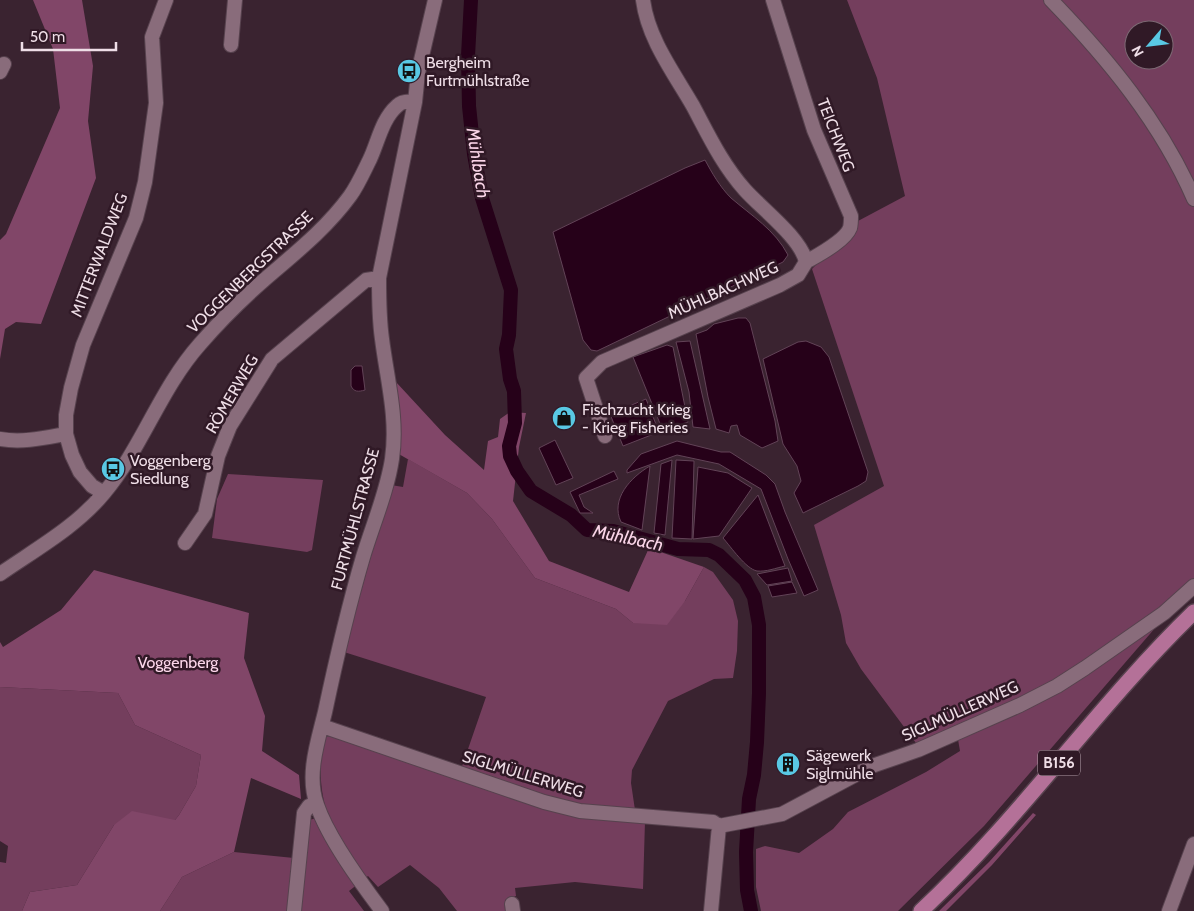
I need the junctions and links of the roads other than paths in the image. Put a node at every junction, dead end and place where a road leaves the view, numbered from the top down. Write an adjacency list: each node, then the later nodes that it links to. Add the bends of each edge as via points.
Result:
1 (166, 0): 12 (street, MITTERWALDWEG, via 152,37 156,104 145,182 136,218 84,345 71,388)
2 (235, 0): 7 (street)
3 (435, 0): 8 (street, FURTMÜHLSTRASSE)
4 (643, 0): 10 (street, via 644,12 663,54 726,167 804,253)
5 (774, 0): 10 (street, TEICHWEG, via 814,130 851,216 850,228 844,236)
6 (1051, 0): 9 (street, via 1147,112 1181,169)
7 (231, 44)
8 (414, 102): 11 (street, FURTMÜHLSTRASSE); 15 (street, VOGGENBERGSTRASSE, via 398,104 391,113 351,194 330,220 239,303 194,351 172,379 133,450)
9 (1194, 199)
10 (806, 262): 13 (street, MÜHLBACHWEG, via 798,275 780,285 602,362 586,378)
11 (379, 278): 16 (street, RÖMERWEG, via 366,280 272,359 230,426 218,456 205,514); 20 (street, FURTMÜHLSTRASSE, via 381,337 394,431 392,459 361,566)
12 (66, 434): 14 (street, via 33,440); 15 (street, MITTERWALDWEG, via 80,472 92,486)
13 (605, 436)
14 (0, 439)
15 (104, 493): 17 (street, VOGGENBERGSTRASSE, via 73,524)
16 (185, 544)
17 (0, 574)
18 (1194, 586): 22 (street, SIGLMÜLLERWEG, via 1164,613 1057,686 1020,705 918,750 872,766 782,814)
19 (1194, 612): 27 (main road, B156, via 1158,647 980,853)
20 (322, 726): 21 (street, FURTMÜHLSTRASSE, via 314,762); 22 (street, SIGLMÜLLERWEG, via 544,802 580,811 706,821)
21 (316, 804): 24 (street, via 309,806 304,813); 25 (street, FURTMÜHLSTRASSE, via 349,864)
22 (719, 826): 26 (street)
23 (1194, 844): 28 (street)
24 (294, 911)
25 (382, 911)
26 (711, 911)
27 (921, 911)
28 (1169, 911)

